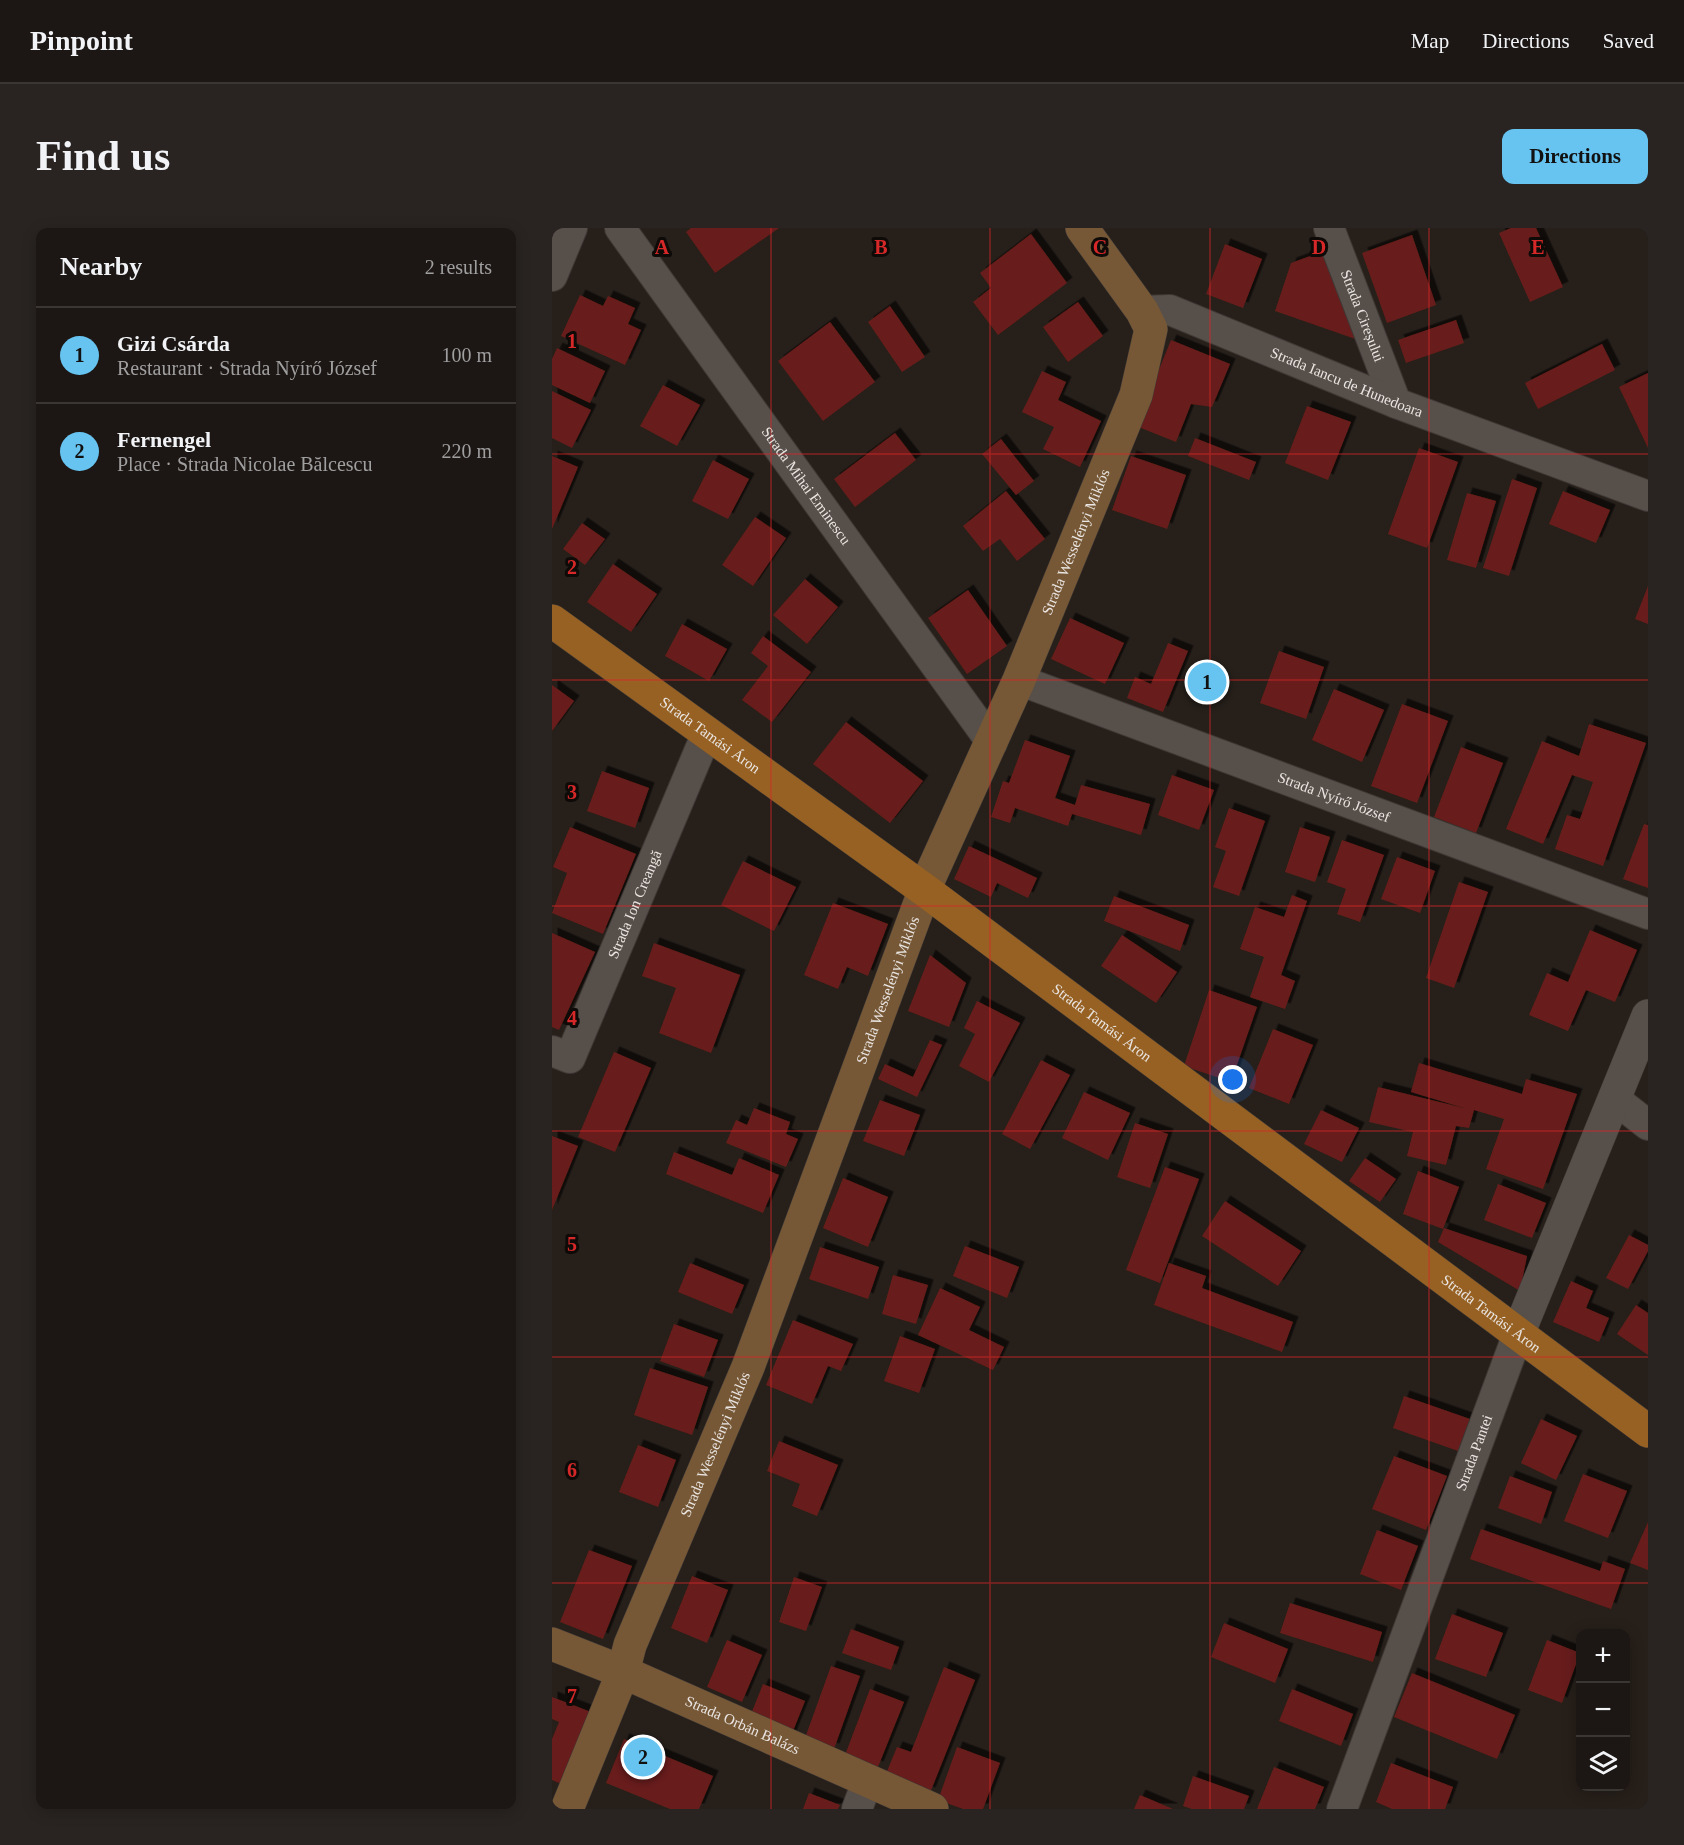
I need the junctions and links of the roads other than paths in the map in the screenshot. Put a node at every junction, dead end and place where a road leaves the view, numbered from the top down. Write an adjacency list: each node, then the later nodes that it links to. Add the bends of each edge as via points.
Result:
1 (608, 228): 5 (street)
2 (620, 228): 13 (street, Strada Mihai Eminescu)
3 (1082, 228): 7 (main road)
4 (1329, 228): 8 (street, Strada Cireșului)
5 (569, 236): 6 (street)
6 (552, 276)
7 (1142, 311): 8 (street, Strada Iancu de Hunedoara, via 1170,310); 11 (main road, Strada Wesselényi Miklós, via 1150,329 1136,395)
8 (1396, 403): 9 (street, Strada Iancu de Hunedoara)
9 (1648, 496)
10 (552, 621): 12 (main road, Strada Tamási Áron)
11 (1019, 680): 13 (main road, Strada Wesselényi Miklós); 15 (street, Strada Nyírő József)
12 (707, 733): 14 (main road, Strada Tamási Áron); 17 (street, Strada Ion Creangă, via 570,1058)
13 (992, 743): 14 (main road, Strada Wesselényi Miklós)
14 (926, 891): 20 (main road, Strada Tamási Áron); 23 (main road, Strada Wesselényi Miklós, via 748,1367 630,1645)
15 (1648, 914)
16 (1648, 1016): 18 (street, Strada Pantei)
17 (552, 1051)
18 (1616, 1100): 19 (street); 20 (street, Strada Pantei)
19 (1648, 1125)
20 (1518, 1334): 21 (main road, Strada Tamási Áron); 27 (street, Strada Pantei)
21 (1648, 1431)
22 (552, 1644): 23 (main road, Strada Orbán Balázs)
23 (623, 1672): 24 (main road, Strada Orbán Balázs); 25 (main road, Strada Wesselényi Miklós)
24 (862, 1796): 26 (main road, Strada Orbán Balázs)
25 (567, 1809)
26 (932, 1809)
27 (1342, 1809)

